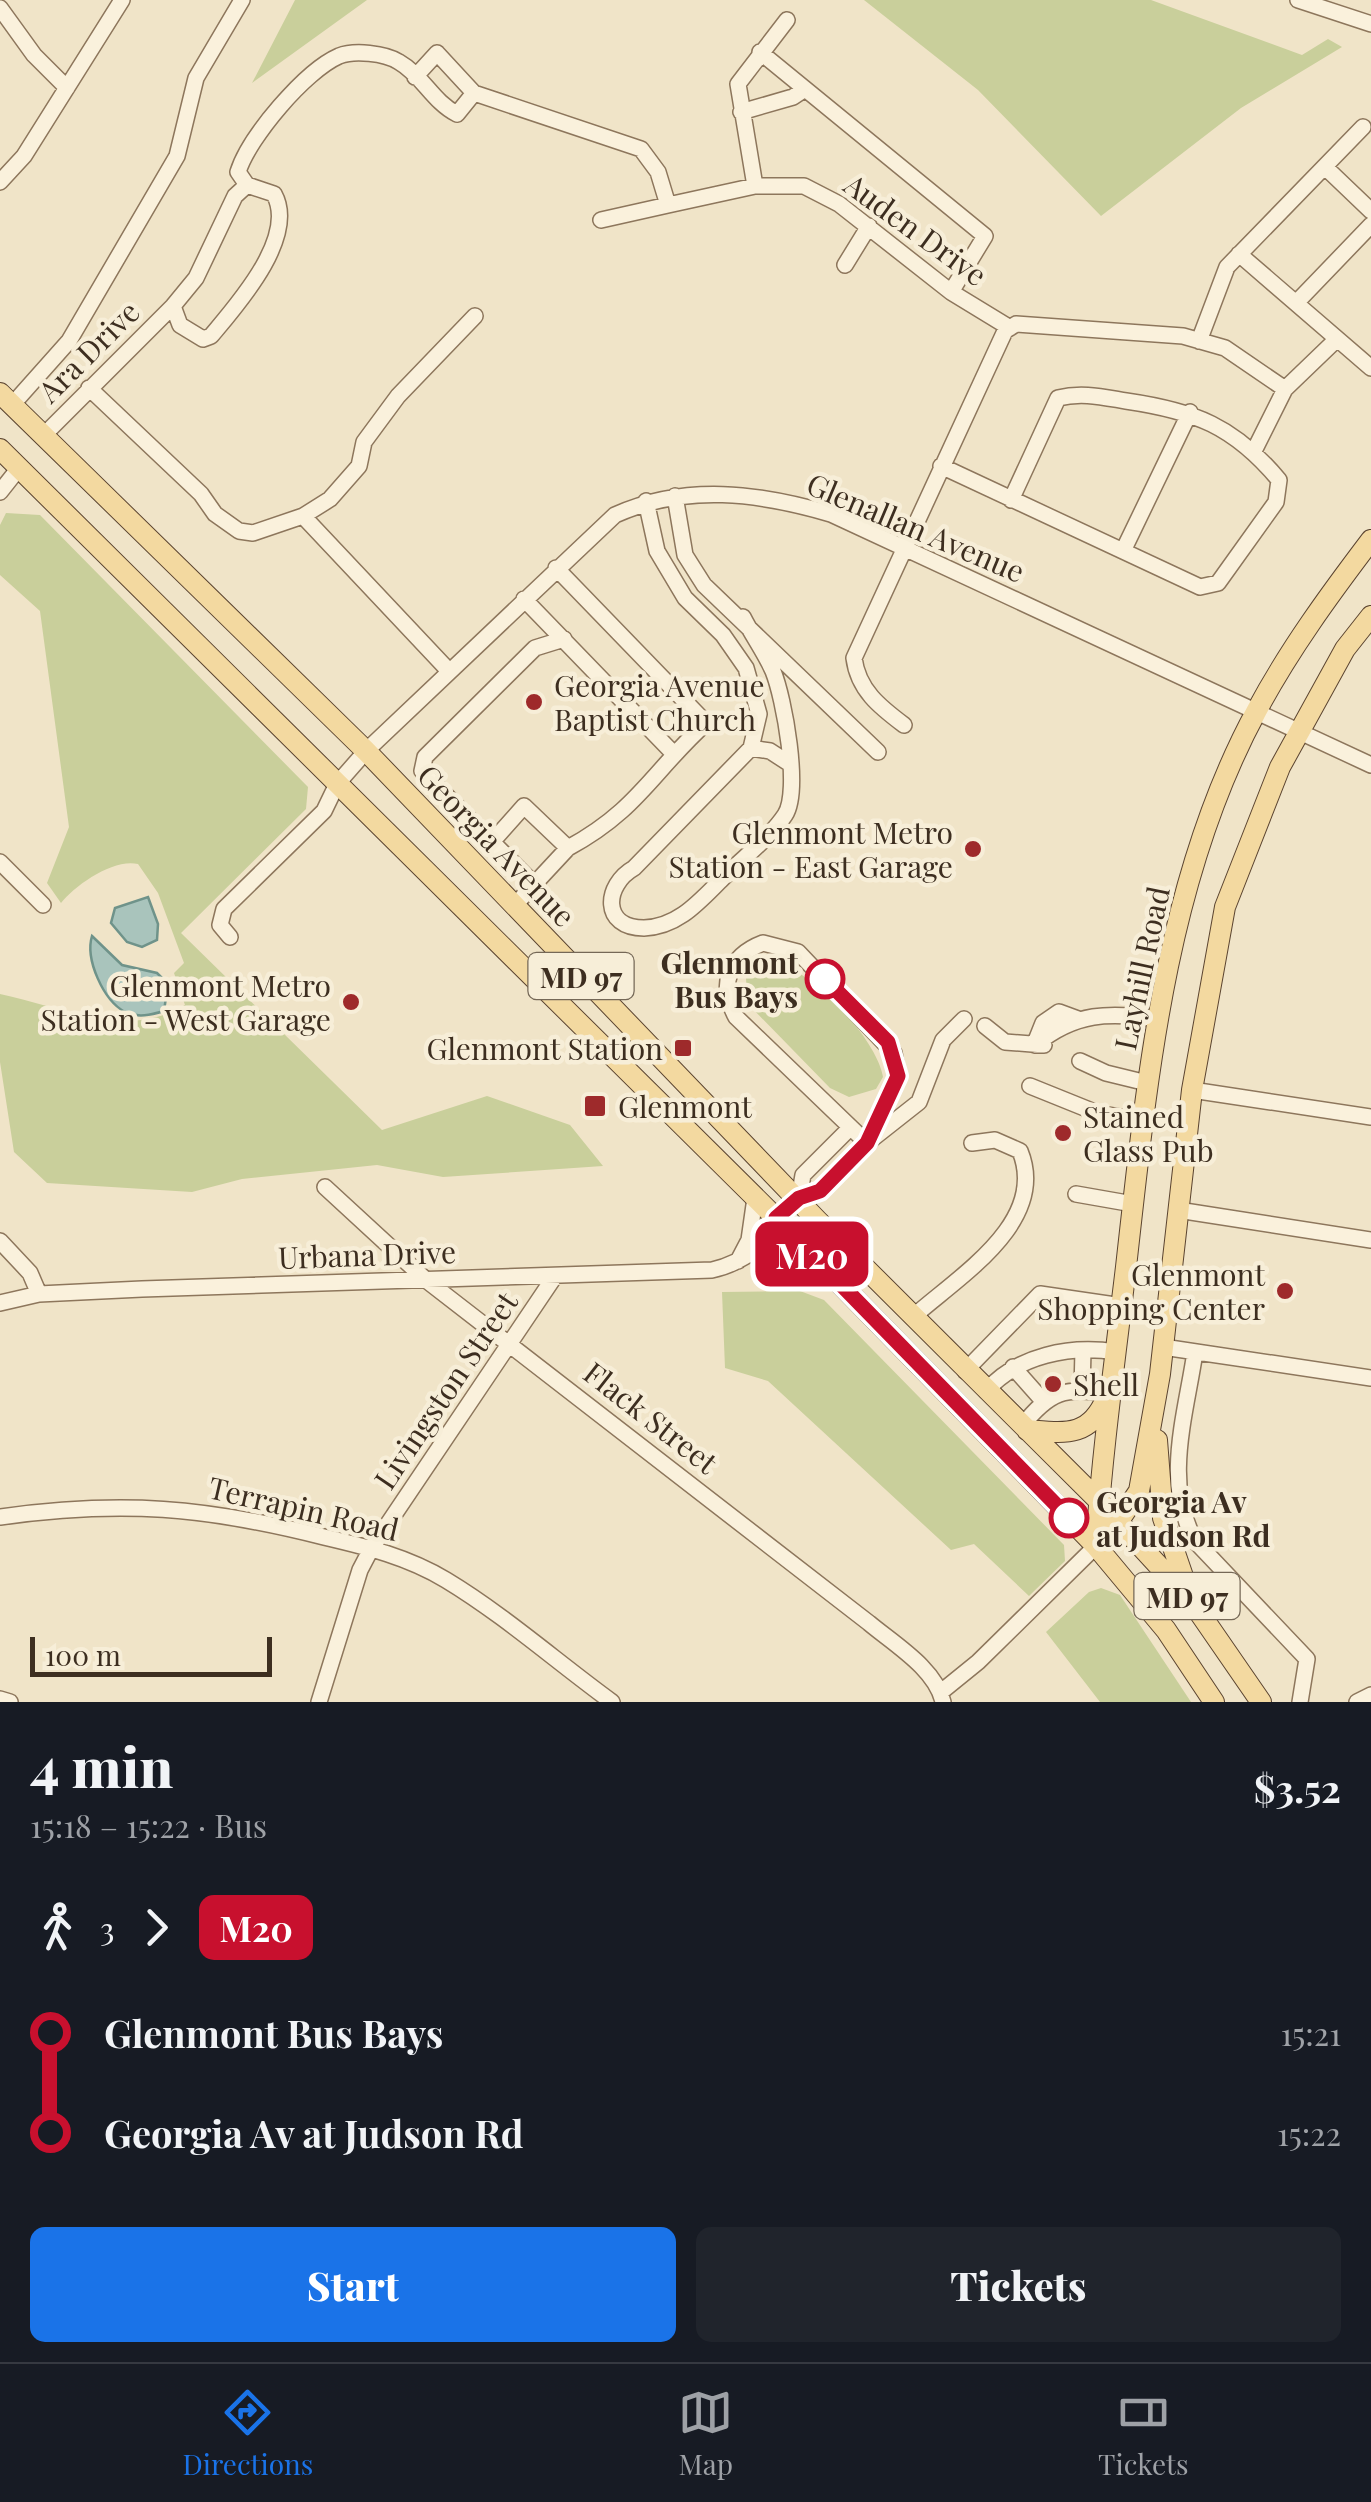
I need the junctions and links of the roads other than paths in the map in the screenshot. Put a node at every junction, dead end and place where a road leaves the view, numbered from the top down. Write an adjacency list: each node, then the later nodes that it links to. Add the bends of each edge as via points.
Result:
1 (122, 0): 9 (street)
2 (242, 0): 35 (street, via 196,78 177,156 68,341)
3 (1298, 0): 6 (street)
4 (0, 8): 9 (street)
5 (787, 20): 7 (street)
6 (1371, 24)
7 (760, 52): 10 (street); 12 (street, via 741,75)
8 (415, 77): 11 (street, via 457,114); 11 (street, via 437,53); 16 (street, via 399,62 366,53 330,62 244,154 238,172)
9 (67, 88): 15 (street)
10 (805, 88): 12 (street); 25 (street, via 985,236)
11 (474, 92): 18 (street, via 642,150 658,172)
12 (742, 112): 17 (street)
13 (1363, 128): 14 (street)
14 (1325, 167): 19 (street); 23 (street)
15 (0, 182)
16 (247, 185): 27 (street, Ara Drive, via 196,278); 27 (street, Ara Drive, via 274,194 281,222 250,289 203,339 180,324)
17 (755, 186): 18 (street, Auden Drive); 22 (street, Auden Drive, via 804,186)
18 (668, 205): 20 (street, Auden Drive)
19 (1371, 211)
20 (601, 220)
21 (1371, 225): 26 (street)
22 (869, 226): 24 (street); 25 (street, Auden Drive)
23 (1239, 254): 26 (street); 31 (street, via 1214,294)
24 (845, 264)
25 (951, 292): 29 (street, Auden Drive)
26 (1296, 303): 30 (street)
27 (173, 306): 33 (street, Ara Drive)
28 (475, 316): 46 (street, via 398,396 364,442 359,466 345,485)
29 (1010, 328): 31 (street); 40 (street)
30 (1338, 339): 32 (street); 34 (street)
31 (1199, 341): 34 (street, via 1225,348)
32 (1371, 368)
33 (89, 388): 37 (street, Ara Drive); 46 (street, via 239,532)
34 (1285, 389): 39 (street)
35 (6, 399): 37 (main road, Georgia Avenue / MD 97)
36 (1190, 412): 39 (street); 44 (street, via 1076,393 1058,398); 49 (street)
37 (43, 436): 60 (main road, Georgia Avenue / MD 97)
38 (0, 449): 41 (main road, MD 97)
39 (1254, 451): 49 (street, via 1279,480 1276,502 1218,583 1200,587)
40 (942, 466): 44 (street); 48 (street)
41 (19, 468): 42 (street); 65 (main road, MD 97)
42 (0, 492)
43 (674, 496): 45 (street, Glenallan Avenue); 48 (street, Glenallan Avenue, via 785,500); 53 (street, via 685,555 704,584)
44 (1011, 500): 49 (street)
45 (646, 501): 50 (street, Glenallan Avenue, via 615,515); 59 (street, via 656,551 746,668 759,714)
46 (303, 516): 55 (street)
47 (1371, 540): 56 (main road, Layhill Road)
48 (902, 548): 56 (street, Glenallan Avenue); 57 (street, via 854,658 876,703)
49 (1123, 551)
50 (556, 568): 51 (street, Glenallan Avenue); 61 (street, via 706,723)
51 (524, 598): 54 (street); 55 (street, Glenallan Avenue)
52 (1371, 616): 58 (main road)
53 (743, 617): 62 (street); 63 (street, via 773,673)
54 (564, 639): 61 (street); 66 (street, via 535,648 422,764 428,780)
55 (449, 671): 60 (street, Glenallan Avenue)
56 (1256, 712): 58 (street, Glenallan Avenue); 74 (main road, Layhill Road, via 1181,910)
57 (904, 725)
58 (1300, 732): 64 (street, Glenallan Avenue); 79 (main road, via 1225,907)
59 (751, 748): 63 (street); 63 (street, via 618,877 610,892 616,918 630,927 661,927 693,908 787,813)
60 (366, 751): 65 (street, Glenallan Avenue); 71 (main road, Georgia Avenue / MD 97)
61 (673, 752): 67 (street, via 631,807)
62 (878, 752)
63 (790, 764)
64 (1371, 766)
65 (337, 784): 72 (street, Glenallan Avenue, via 324,811 224,909 220,925); 87 (main road, MD 97)
66 (492, 842): 67 (street, via 524,806); 69 (street)
67 (568, 848): 69 (street)
68 (0, 862): 70 (street)
69 (534, 884): 71 (street)
70 (43, 905)
71 (514, 906): 88 (main road, Georgia Avenue / MD 97)
72 (230, 936)
73 (964, 1019): 83 (street, via 943,1040 919,1102)
74 (1160, 1019): 75 (street, via 1109,1012 1078,1019 1058,1012 1043,1023 1034,1045 1005,1042); 77 (main road, Layhill Road)
75 (986, 1026)
76 (1080, 1061): 77 (street)
77 (1147, 1082): 81 (main road, Layhill Road)
78 (1030, 1086): 81 (street, via 1097,1113)
79 (1192, 1090): 80 (street); 90 (main road)
80 (1371, 1117)
81 (1143, 1121): 89 (main road, Layhill Road)
82 (850, 1128): 83 (street); 83 (street, via 736,1017 728,978 751,948 776,943 798,952 888,1042 898,1076); 88 (street, via 802,1174)
83 (867, 1143): 88 (street, via 820,1191)
84 (972, 1143): 100 (street, via 994,1140 1020,1151 1026,1165 1023,1205 1004,1234)
85 (325, 1187): 96 (street, Flack Street)
86 (1076, 1194): 89 (street)
87 (756, 1198): 91 (main road, MD 97); 94 (street, via 749,1240)
88 (799, 1198): 91 (street); 100 (main road, Georgia Avenue / MD 97)
89 (1133, 1204): 99 (main road, Layhill Road)
90 (1178, 1210): 92 (street); 102 (main road)
91 (784, 1225): 94 (street); 118 (main road, MD 97)
92 (1371, 1240)
93 (0, 1241): 97 (street, via 30,1273)
94 (736, 1265): 95 (street, Urbana Drive)
95 (555, 1276): 96 (street, Urbana Drive); 101 (street, Livingston Street)
96 (426, 1280): 97 (street, Urbana Drive); 101 (street, Flack Street)
97 (39, 1294): 98 (street, Urbana Drive)
98 (0, 1302)
99 (1122, 1306): 104 (main road, Layhill Road); 107 (street, via 1040,1294)
100 (913, 1316): 107 (main road, Georgia Avenue / MD 97)
101 (510, 1342): 119 (street, Livingston Street); 122 (street, Flack Street, via 869,1623 919,1665)
102 (1163, 1347): 105 (street); 110 (main road)
103 (1083, 1350): 104 (street); 106 (street); 111 (street)
104 (1116, 1352): 109 (main road, Layhill Road)
105 (1195, 1352): 108 (street); 129 (street, via 1177,1474 1184,1522 1307,1659)
106 (1014, 1367): 112 (street); 113 (street)
107 (965, 1371): 112 (main road, Georgia Avenue / MD 97)
108 (1371, 1378)
109 (1110, 1388): 111 (street); 114 (main road, via 1097,1420 1083,1428); 115 (main road, Layhill Road)
110 (1158, 1388): 117 (main road, via 1139,1491); 120 (main road, via 1160,1502)
111 (1082, 1391): 113 (street)
112 (986, 1392): 114 (main road, Georgia Avenue / MD 97)
113 (1044, 1402): 114 (street)
114 (1025, 1428): 115 (main road, Georgia Avenue / MD 97)
115 (1099, 1501): 117 (main road, Georgia Avenue / MD 97); 118 (main road, Layhill Road)
116 (0, 1517): 119 (street, Terrapin Road, via 154,1506 240,1516)
117 (1120, 1524): 118 (main road); 120 (main road, Georgia Avenue / MD 97)
118 (1096, 1546): 122 (street); 127 (main road, MD 97, via 1166,1630)
119 (372, 1548): 125 (street, Livingston Street); 126 (street, Terrapin Road, via 446,1580)
120 (1192, 1602): 128 (main road, Georgia Avenue / MD 97)
121 (1371, 1695): 130 (street)
122 (942, 1697)
123 (0, 1699): 124 (street)
124 (10, 1702)
125 (319, 1702)
126 (612, 1702)
127 (1214, 1702)
128 (1261, 1702)
129 (1300, 1702)
130 (1357, 1702)

